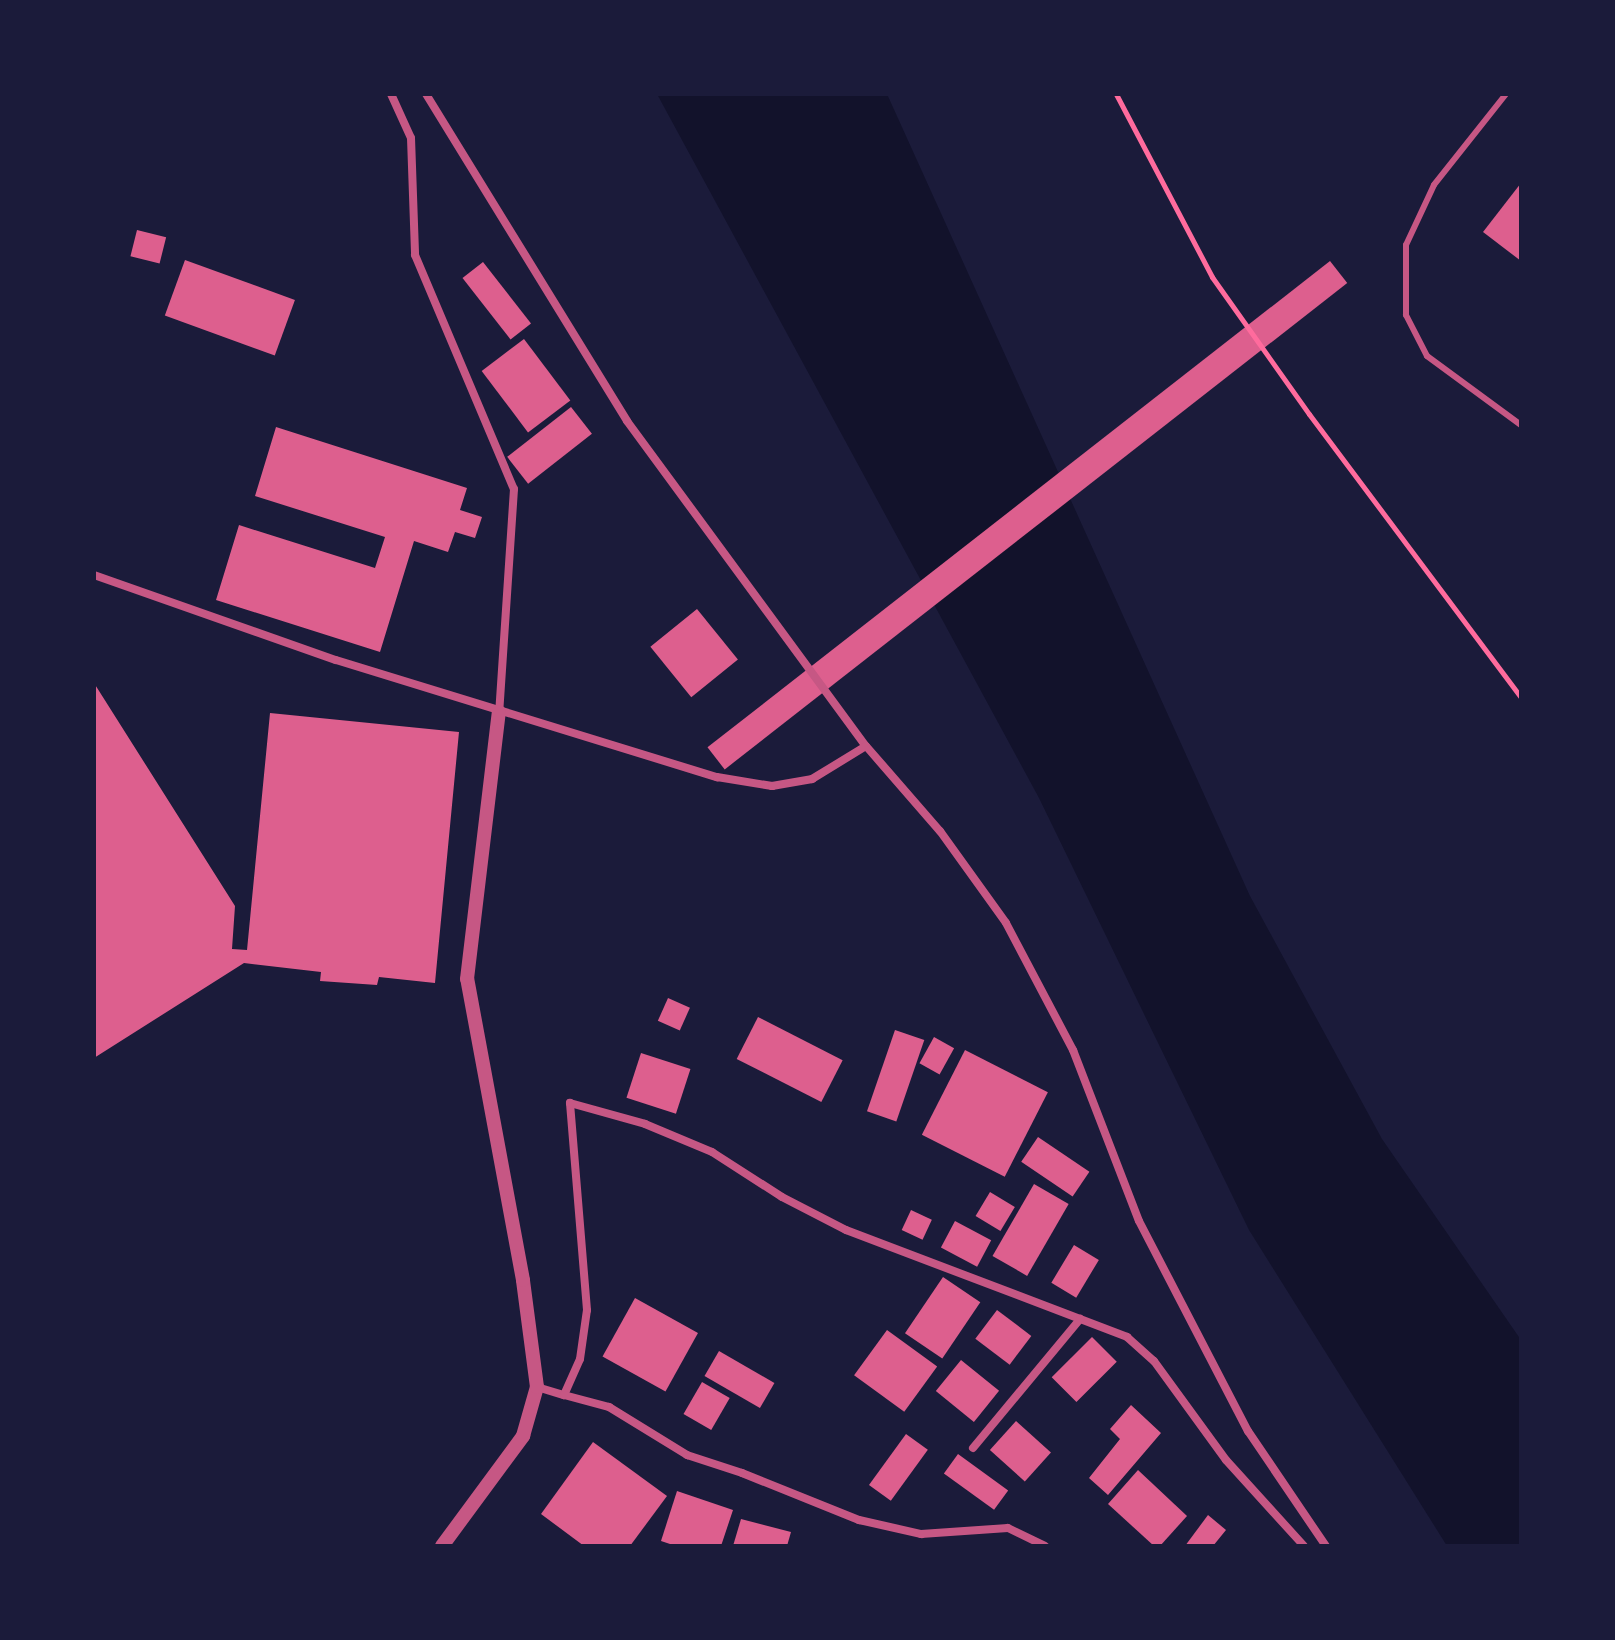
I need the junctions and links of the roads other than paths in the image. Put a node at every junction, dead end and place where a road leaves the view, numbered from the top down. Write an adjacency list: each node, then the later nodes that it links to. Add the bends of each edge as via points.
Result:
1 (391, 94): 6 (street, via 411,138 415,255 514,489)
2 (426, 94): 7 (street, via 627,421)
3 (1506, 94): 4 (lane, via 1434,185 1406,245 1406,315 1427,356)
4 (1521, 425)
5 (94, 575): 6 (street)
6 (499, 712): 7 (street, via 705,773 772,786 812,779); 9 (street, via 467,979 523,1280)
7 (866, 746): 15 (street, via 940,831 1006,923 1073,1050 1139,1221 1248,1431)
8 (1080, 1319): 10 (street, via 846,1230 712,1152 645,1124 570,1103 587,1310 580,1359); 11 (street); 14 (street, via 1127,1337 1154,1361 1226,1460)
9 (537, 1387): 10 (street); 12 (street, via 523,1436)
10 (564, 1395): 13 (street, via 609,1407 687,1455 859,1520 921,1534 1008,1528)
11 (973, 1448)
12 (442, 1546)
13 (1045, 1546)
14 (1304, 1546)
15 (1326, 1546)

